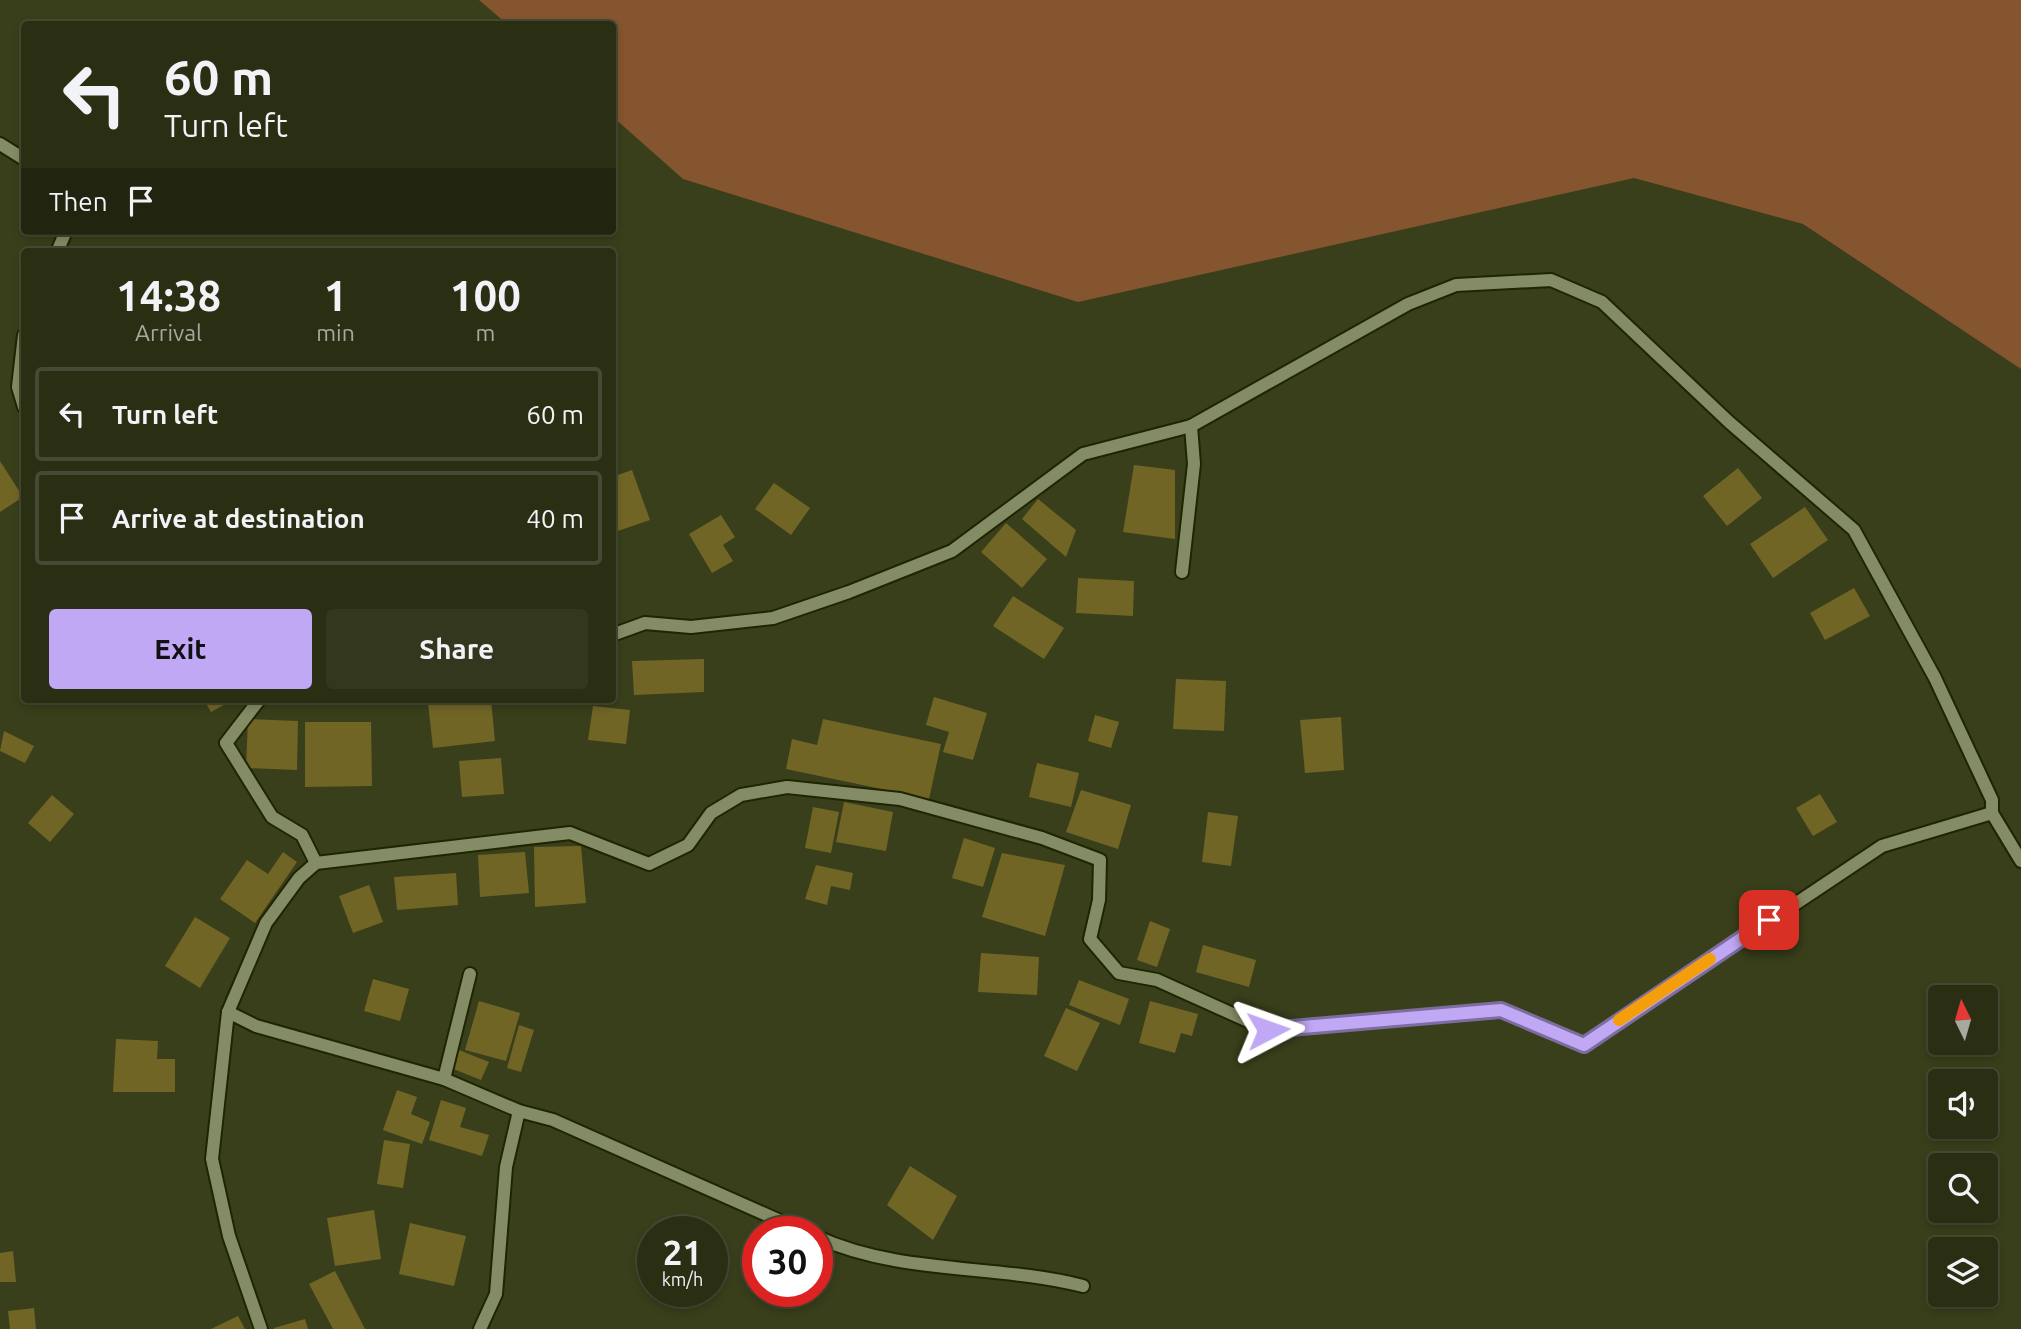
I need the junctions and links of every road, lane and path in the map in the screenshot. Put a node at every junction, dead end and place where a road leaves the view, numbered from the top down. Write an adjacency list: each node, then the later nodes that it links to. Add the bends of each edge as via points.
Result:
1 (0, 144): 2 (street)
2 (21, 157)
3 (21, 361): 4 (street)
4 (21, 397)
5 (1191, 426): 6 (street, via 1194,464); 7 (street, via 1083,454 952,551 849,592 773,618 691,627 645,623); 9 (street, via 1408,304 1456,285 1551,280 1602,302 1729,422 1854,530 1935,678 1992,800)
6 (1182, 572)
7 (616, 634)
8 (257, 703): 11 (street, via 226,743 272,817 302,835)
9 (1992, 813): 10 (street); 11 (street, via 1882,846 1584,1045 1501,1010 1268,1030 1157,981 1119,973 1090,939 1099,900 1100,860 1042,838 900,799 787,788 741,795 710,813 688,845 649,864 570,833)
10 (2021, 861)
11 (316, 863): 13 (street, via 266,923)
12 (470, 974): 14 (street)
13 (228, 1012): 14 (street, via 256,1026); 19 (street, via 212,1159 229,1236)
14 (444, 1079): 15 (street)
15 (519, 1111): 16 (street, via 553,1119); 20 (street, via 506,1167 496,1294)
16 (769, 1216)
17 (833, 1241): 18 (street, via 916,1264 1041,1275)
18 (1083, 1286)
19 (261, 1329)
20 (480, 1329)

